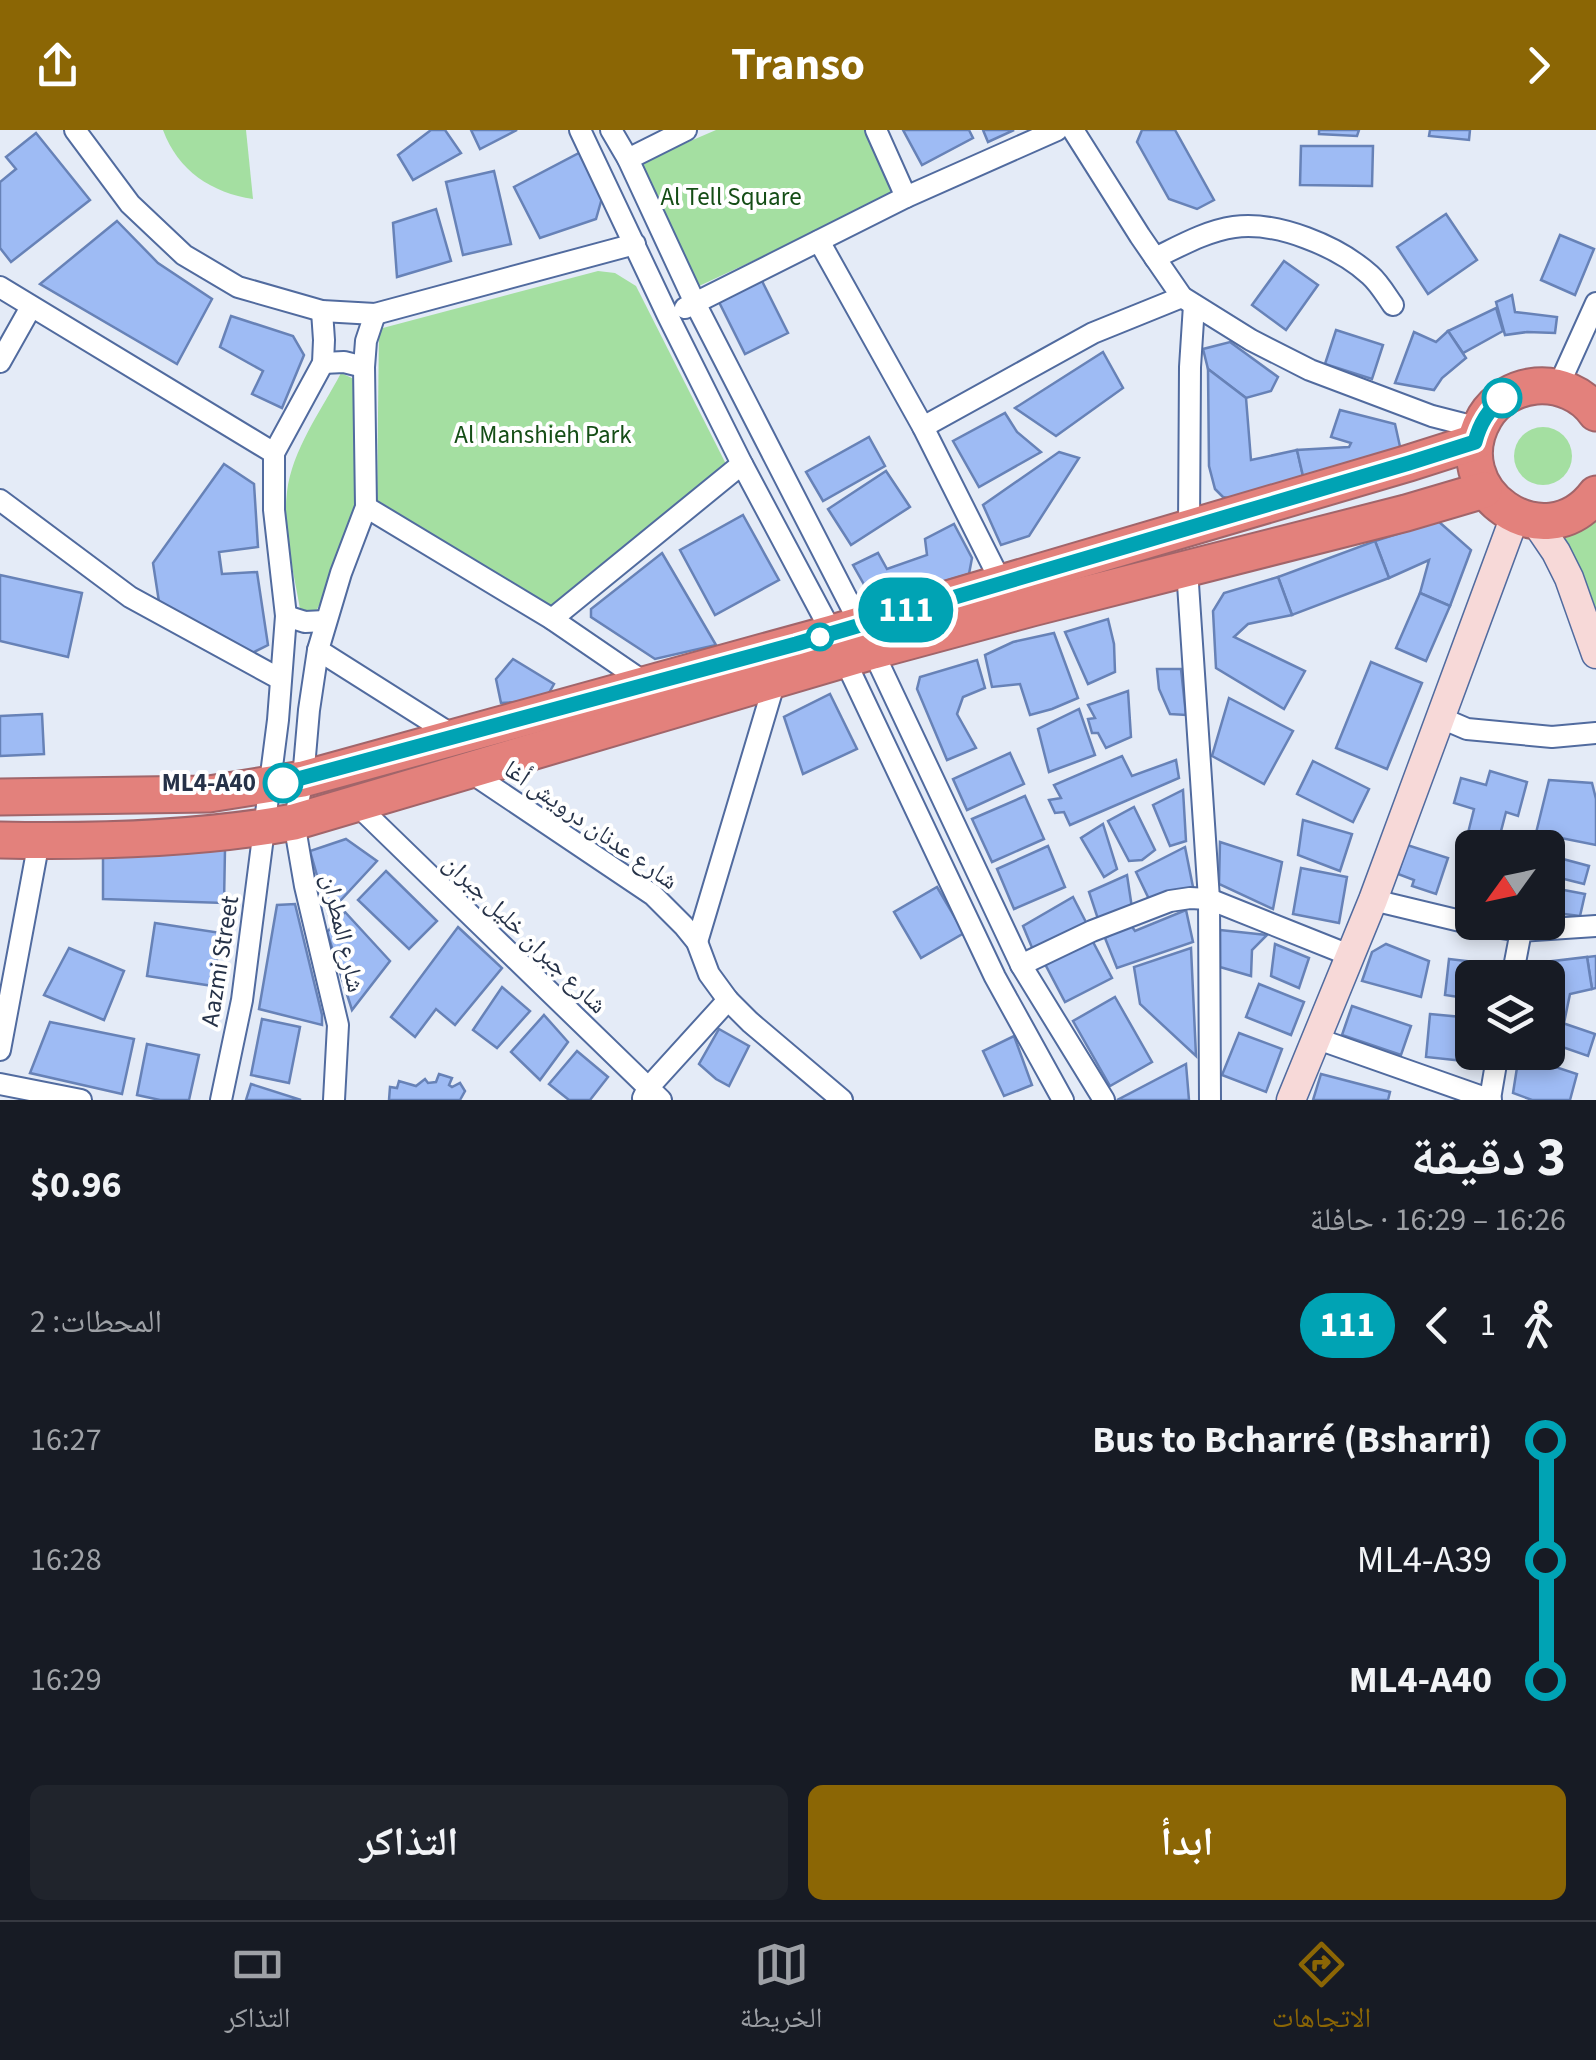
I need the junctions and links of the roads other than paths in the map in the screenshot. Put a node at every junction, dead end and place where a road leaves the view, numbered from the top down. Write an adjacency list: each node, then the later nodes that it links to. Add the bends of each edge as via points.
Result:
1 (75, 130): 19 (street, via 130,204 184,256 238,287)
2 (580, 130): 11 (street)
3 (610, 130): 8 (street)
4 (686, 130): 8 (street)
5 (876, 130): 9 (street)
6 (1057, 130): 9 (street)
7 (1074, 130): 12 (street)
8 (628, 159): 15 (street)
9 (906, 198): 10 (street)
10 (819, 242): 15 (street); 27 (street)
11 (635, 244): 20 (street); 21 (street)
12 (1155, 258): 14 (street); 17 (street, via 1236,227 1276,229 1348,258 1372,276)
13 (0, 287): 18 (street)
14 (1188, 301): 27 (street, via 1093,333); 28 (street, via 1310,370); 36 (street)
15 (696, 303): 21 (street); 42 (street)
16 (1596, 303): 25 (street)
17 (1393, 306)
18 (31, 307): 22 (street); 29 (street)
19 (322, 312): 20 (street); 23 (street)
20 (375, 314): 24 (street)
21 (668, 316): 30 (street)
22 (0, 362)
23 (323, 363): 24 (street); 29 (street)
24 (364, 367): 34 (street)
25 (1558, 387): 26 (highway); 28 (highway, via 1538,385 1502,398)
26 (1596, 413)
27 (923, 427): 38 (street)
28 (1477, 435): 31 (highway, via 1476,471); 36 (highway)
29 (274, 454): 39 (street)
30 (742, 464): 40 (street); 42 (street)
31 (1484, 490): 35 (highway); 37 (highway)
32 (1596, 494): 35 (highway, via 1576,513 1556,520)
33 (0, 500): 45 (street, via 130,598)
34 (366, 507): 40 (street); 41 (street)
35 (1525, 518): 43 (street, via 1556,552); 48 (street)
36 (1189, 528): 38 (highway)
37 (1188, 569): 42 (highway); 58 (street)
38 (1001, 582): 42 (highway)
39 (286, 616): 41 (street); 45 (street)
40 (552, 618): 47 (street)
41 (325, 620): 44 (street)
42 (852, 642): 46 (highway); 47 (highway); 65 (street); 76 (street, via 995,977)
43 (1594, 644)
44 (318, 650): 50 (street); 52 (street, via 309,710)
45 (280, 679): 52 (street)
46 (776, 681): 51 (highway); 63 (street)
47 (648, 685): 50 (highway)
48 (1440, 717): 49 (street, via 1468,729 1552,737); 59 (street)
49 (1596, 732)
50 (454, 736): 52 (highway)
51 (467, 770): 54 (highway); 63 (street, شارع عدنان درويش أغا, via 654,895)
52 (286, 782): 53 (highway, via 209,794); 55 (street, شارع المطران); 55 (street)
53 (0, 797)
54 (355, 803): 55 (highway); 71 (street, شارع جبران خليل جبران)
55 (279, 825): 57 (highway); 73 (street, Aazmi Street); 74 (street, شارع المطران, via 305,886 338,1025)
56 (0, 840): 57 (highway)
57 (40, 841): 68 (street)
58 (1209, 900): 64 (street); 65 (street, via 1170,901); 78 (street)
59 (1373, 900): 60 (street); 64 (street)
60 (1455, 919)
61 (1596, 926): 62 (street)
62 (1565, 928)
63 (697, 942): 66 (street, شارع عدنان درويش أغا)
64 (1350, 955): 67 (street)
65 (1020, 965): 77 (street)
66 (728, 1000): 71 (street); 75 (street, شارع عدنان درويش أغا)
67 (1316, 1038): 79 (street); 80 (street)
68 (0, 1050)
69 (1495, 1070): 80 (street)
70 (0, 1084): 72 (street)
71 (650, 1096)
72 (81, 1100)
73 (221, 1100)
74 (334, 1100)
75 (842, 1100)
76 (1064, 1100)
77 (1104, 1100)
78 (1210, 1100)
79 (1291, 1100)
80 (1490, 1100)

